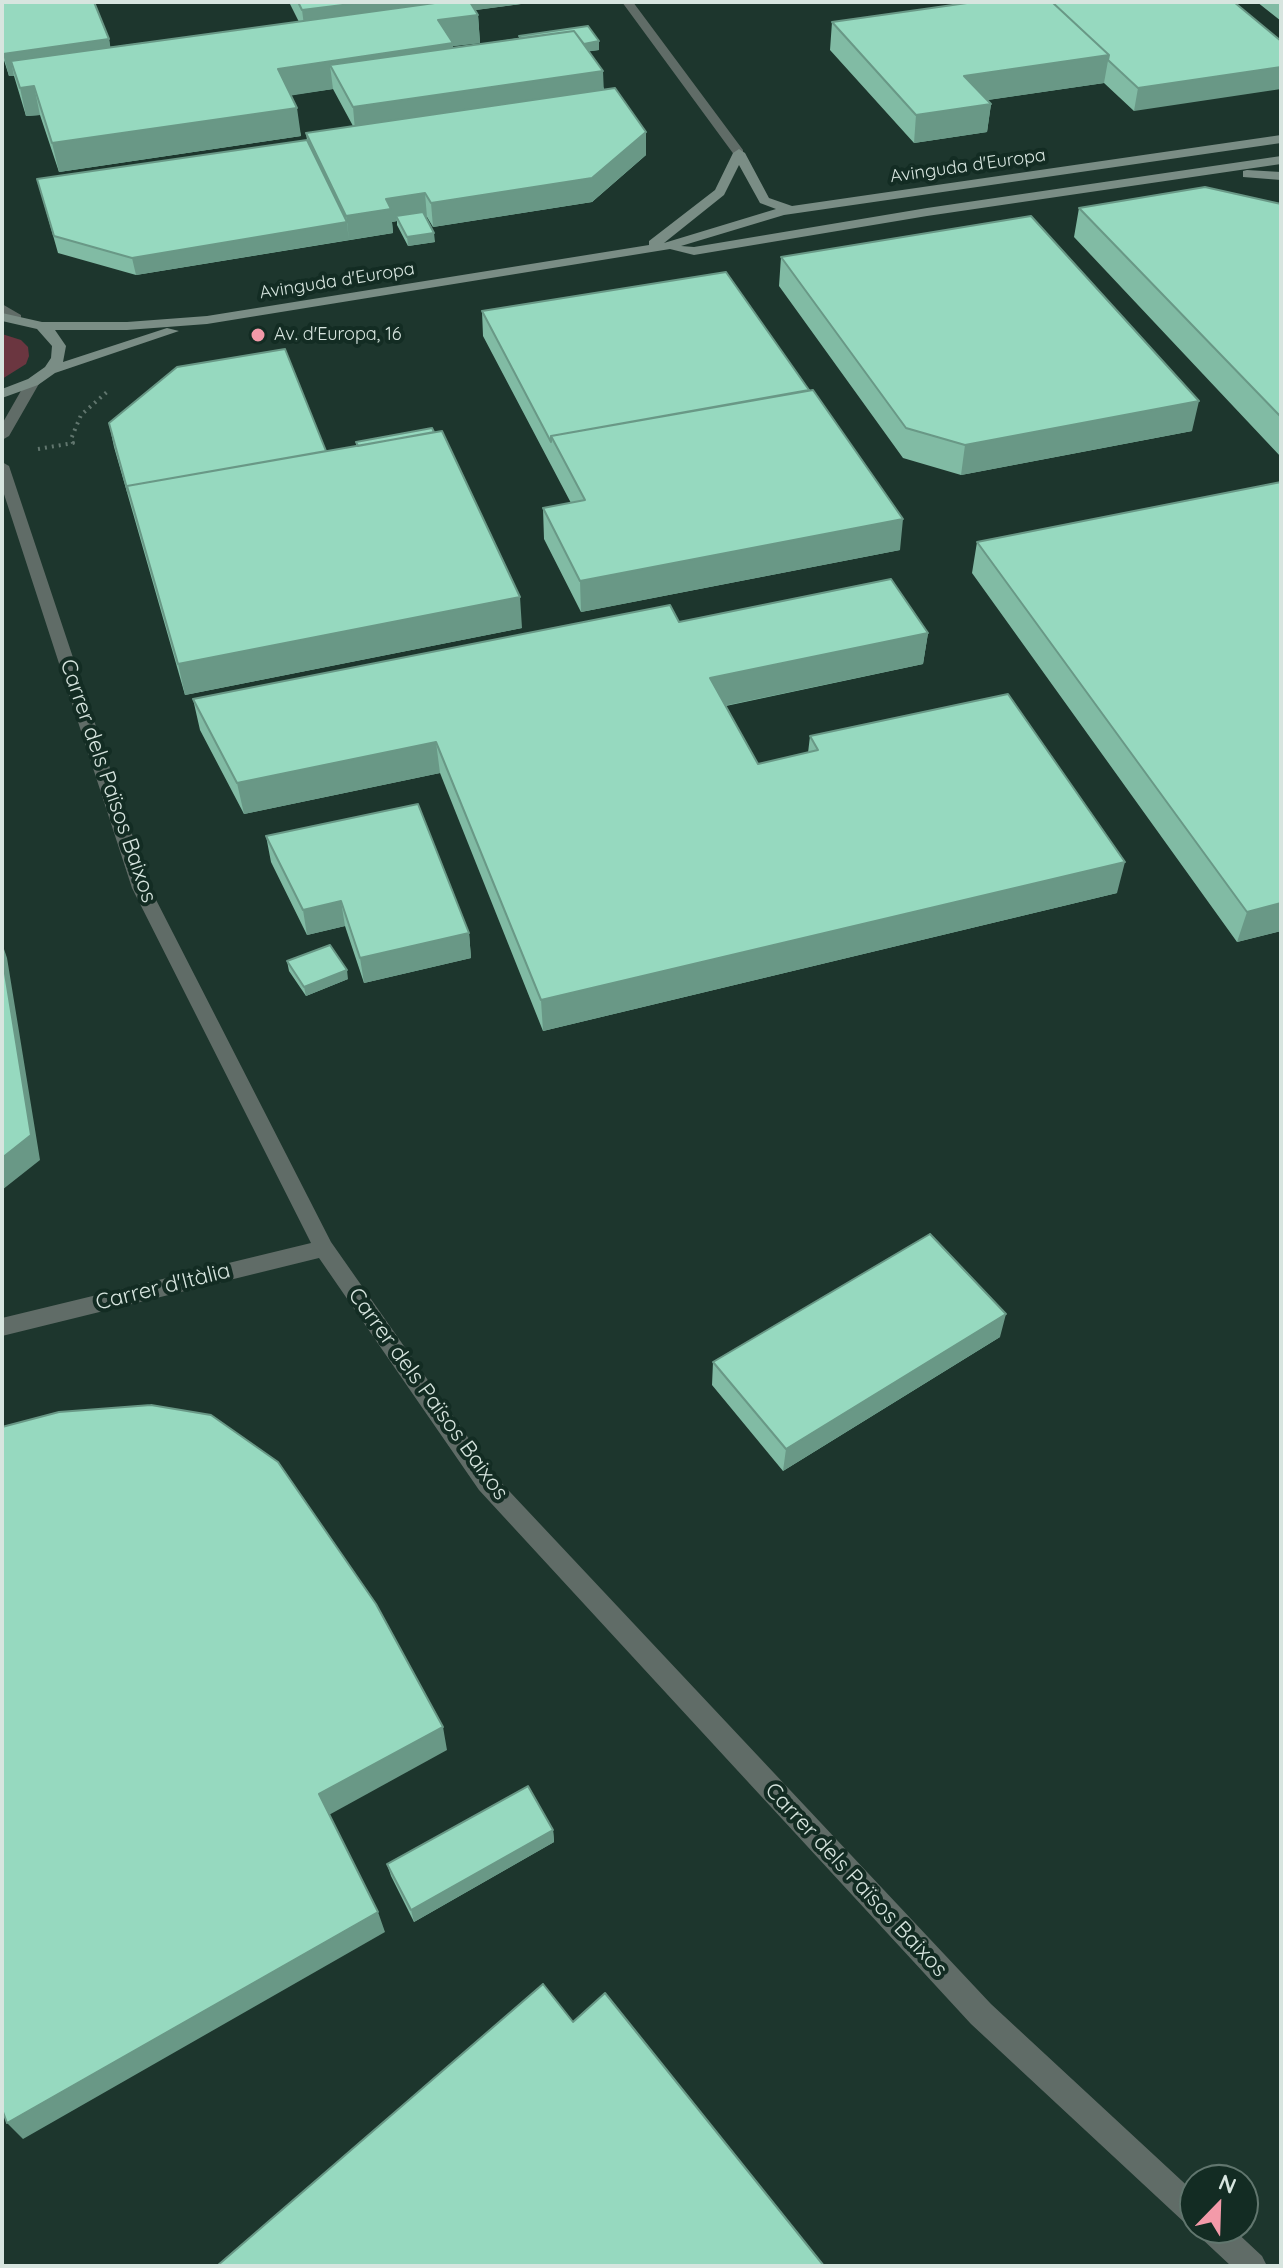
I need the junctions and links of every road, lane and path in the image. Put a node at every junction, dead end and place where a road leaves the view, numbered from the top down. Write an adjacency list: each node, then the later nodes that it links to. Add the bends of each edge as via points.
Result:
1 (627, 2): 4 (street)
2 (1281, 139): 6 (street, Avinguda d'Europa)
3 (1281, 149): 6 (street, via 1173,166)
4 (739, 153): 10 (street, via 764,200); 12 (street, via 720,192)
5 (1281, 160): 7 (street, Avinguda d'Europa)
6 (1126, 161): 10 (street, Avinguda d'Europa)
7 (1207, 171): 8 (street); 9 (street, Avinguda d'Europa)
8 (1281, 176)
9 (1020, 198): 10 (street, via 966,196 811,217); 11 (street, Avinguda d'Europa, via 694,251)
10 (790, 209): 11 (street, Avinguda d'Europa)
11 (663, 247): 12 (street, Avinguda d'Europa)
12 (645, 250): 15 (street, Avinguda d'Europa)
13 (2, 308): 14 (street)
14 (9, 318): 16 (street, Avinguda d'Europa)
15 (207, 320): 16 (street, Avinguda d'Europa); 17 (street, Avinguda d'Europa)
16 (42, 326): 17 (street, via 59,346)
17 (50, 370): 18 (street, Avinguda d'Europa)
18 (33, 382): 20 (street, Avinguda d'Europa); 21 (street)
19 (118, 386): 22 (path, via 81,415 73,443)
20 (2, 394)
21 (2, 436)
22 (31, 451)
23 (2, 466): 24 (street, Carrer dels Països Baixos, via 141,888)
24 (324, 1248): 25 (street, Carrer d'Itàlia); 26 (street, Carrer dels Països Baixos, via 487,1483 981,2014)
25 (2, 1327)
26 (1179, 2198)
27 (1228, 2244): 28 (street)
28 (1252, 2266)

